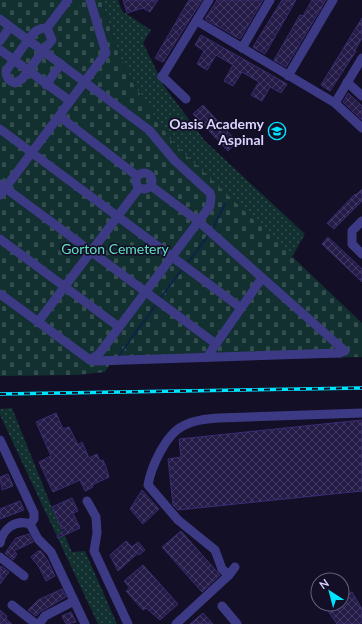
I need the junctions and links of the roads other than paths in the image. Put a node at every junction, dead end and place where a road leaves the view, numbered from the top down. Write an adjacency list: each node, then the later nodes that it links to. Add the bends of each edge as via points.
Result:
1 (68, 0): 9 (street)
2 (90, 0): 20 (street, via 106,53)
3 (209, 0): 7 (street)
4 (270, 0): 12 (street)
5 (334, 0): 19 (street)
6 (0, 19): 8 (street)
7 (197, 21): 12 (street); 24 (street, via 162,76)
8 (10, 28): 10 (street); 11 (street)
9 (47, 28): 10 (street, via 35,31); 14 (street, via 52,40)
10 (28, 40): 14 (street); 15 (street)
11 (0, 41)
12 (242, 48): 19 (street)
13 (0, 50): 15 (street)
14 (43, 51): 17 (street); 18 (street)
15 (13, 60): 18 (street); 18 (street, via 6,71 6,76 11,82 19,82)
16 (361, 60): 21 (street)
17 (61, 64): 20 (street); 22 (street)
18 (28, 71): 22 (street)
19 (288, 76): 26 (street)
20 (86, 81): 25 (street); 36 (street, via 149,130 175,161 210,193 210,206)
21 (347, 82): 23 (street); 26 (street)
22 (46, 85): 25 (street)
23 (362, 96)
24 (186, 99)
25 (70, 101): 27 (street)
26 (335, 104): 28 (street)
27 (59, 116): 30 (street); 31 (street)
28 (362, 128)
29 (0, 129): 30 (street)
30 (32, 152): 34 (street); 35 (street)
31 (137, 176): 32 (street, via 142,173 148,174); 33 (street, via 135,181)
32 (151, 186): 33 (street, via 146,189); 36 (street)
33 (139, 188): 35 (street)
34 (2, 189): 39 (street)
35 (118, 216): 39 (street); 41 (street)
36 (198, 221): 41 (street); 42 (street)
37 (362, 221): 40 (street, via 352,231 352,244)
38 (0, 239): 43 (street)
39 (91, 252): 43 (street); 44 (street)
40 (362, 254)
41 (172, 257): 44 (street); 46 (street)
42 (262, 278): 46 (street); 49 (street)
43 (65, 287): 47 (street); 48 (street)
44 (146, 292): 48 (street); 50 (street)
45 (0, 294): 47 (street)
46 (241, 308): 50 (street)
47 (38, 322): 53 (street)
48 (119, 327): 53 (street, via 99,354)
49 (330, 337): 51 (street); 51 (street, via 345,351)
50 (216, 344): 52 (street)
51 (326, 353): 52 (street)
52 (207, 357): 53 (street, via 96,362)
53 (90, 360)
54 (362, 413): 63 (street, via 219,418 183,425 175,431 150,471 148,485 178,520 215,550 222,569)
55 (0, 440): 56 (street)
56 (9, 460): 57 (street); 59 (street, via 34,513 34,519)
57 (0, 464)
58 (87, 501): 71 (street, via 96,517 94,550)
59 (30, 524): 60 (street, via 20,522 7,528); 65 (street, via 38,539 51,552)
60 (0, 543)
61 (0, 557): 64 (street)
62 (235, 567): 63 (street)
63 (229, 575): 72 (street)
64 (24, 576)
65 (74, 601): 69 (street, via 45,616); 70 (street)
66 (12, 604): 68 (street)
67 (222, 606): 73 (street)
68 (36, 624)
69 (39, 624)
70 (85, 624)
71 (128, 624)
72 (176, 624)
73 (237, 624)

